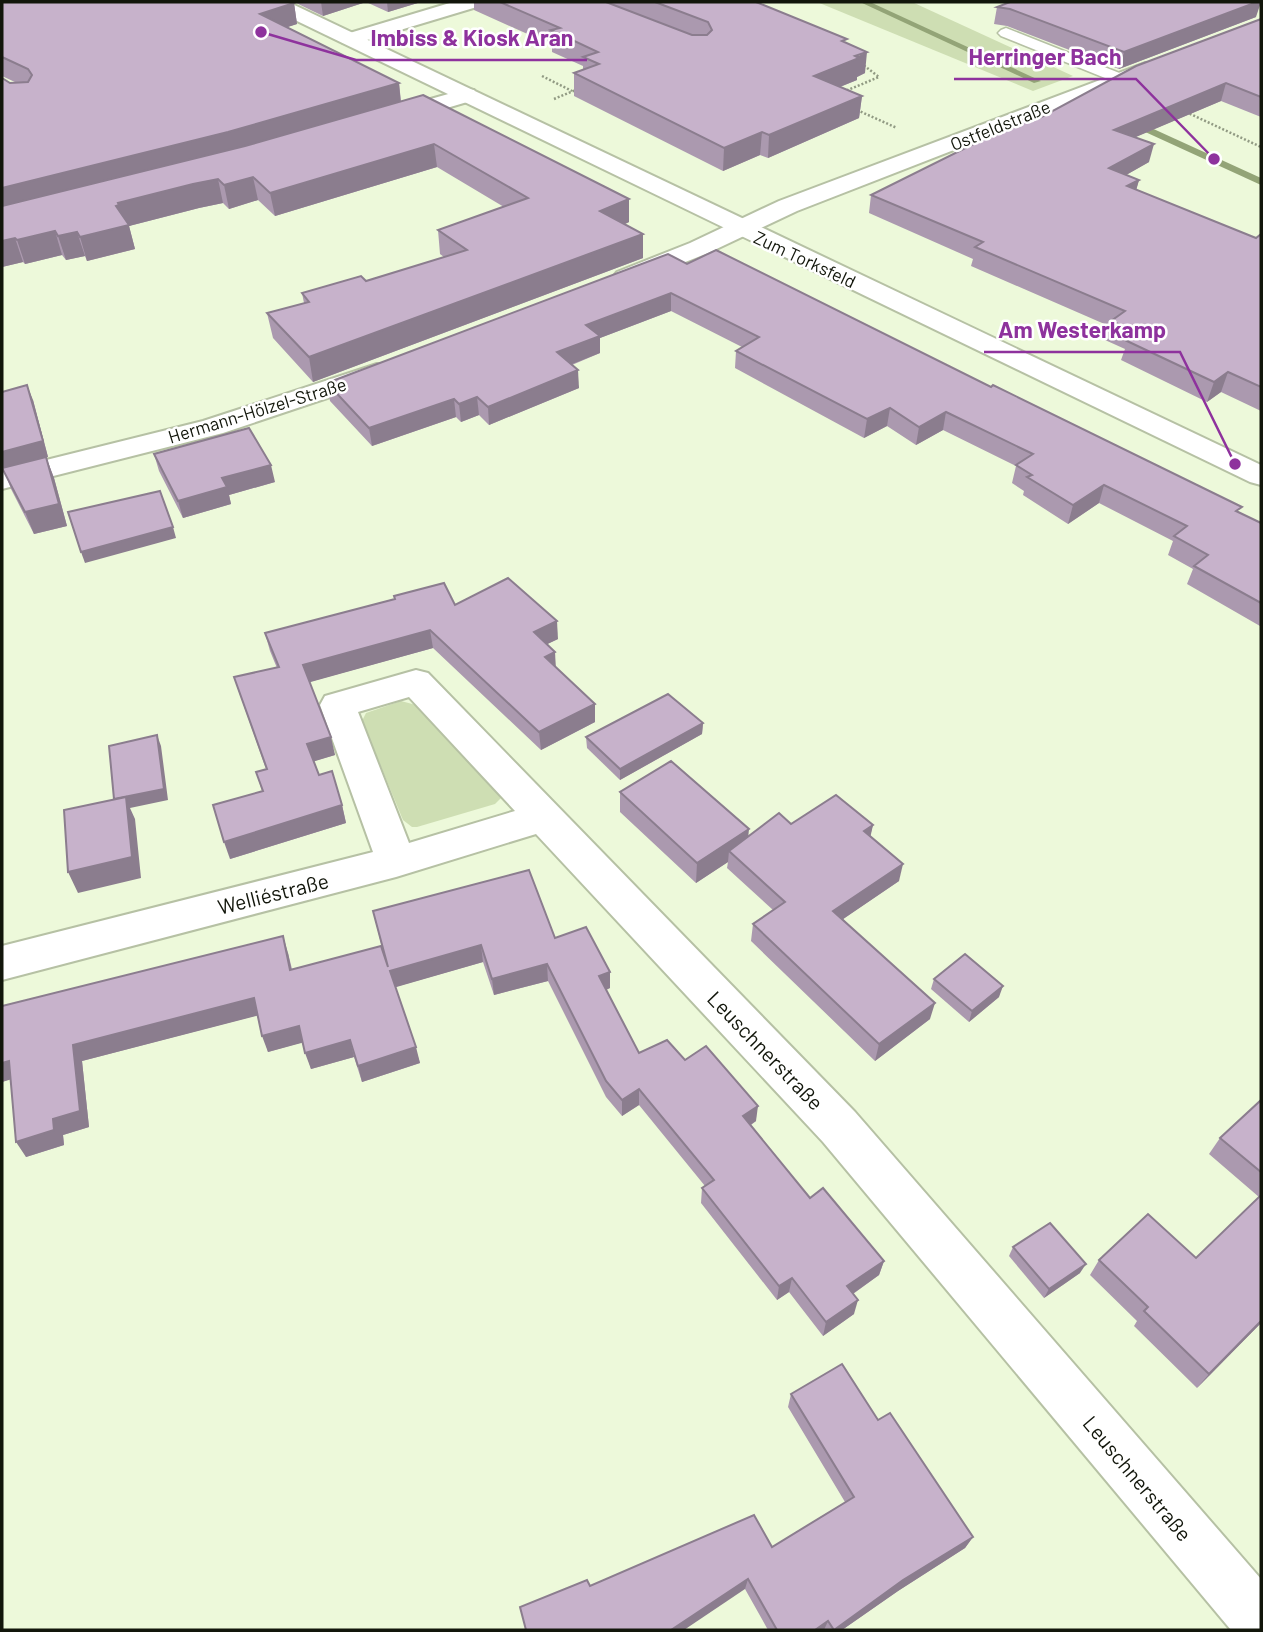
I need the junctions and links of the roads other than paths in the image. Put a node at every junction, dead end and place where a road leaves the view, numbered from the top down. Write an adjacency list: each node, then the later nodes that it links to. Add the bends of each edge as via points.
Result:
1 (273, 2): 4 (street, Zum Torksfeld)
2 (473, 2): 4 (street)
3 (1006, 33): 6 (lane)
4 (351, 39): 7 (street, Zum Torksfeld)
5 (1159, 64): 6 (street, Ostfeldstraße)
6 (1121, 79): 9 (street, Ostfeldstraße, via 788,206)
7 (466, 94): 8 (street); 9 (street, Zum Torksfeld)
8 (361, 126)
9 (741, 229): 10 (street); 12 (street, Zum Torksfeld)
10 (600, 287)
11 (401, 363): 13 (street, Hermann-Hölzel-Straße, via 213,427)
12 (1261, 477)
13 (2, 480)
14 (543, 817): 15 (street, Welliéstraße); 15 (street, Leuschnerstraße, via 416,682 338,705); 17 (street, Leuschnerstraße, via 839,1127)
15 (396, 862): 16 (street, Welliéstraße)
16 (2, 963)
17 (1261, 1622)

